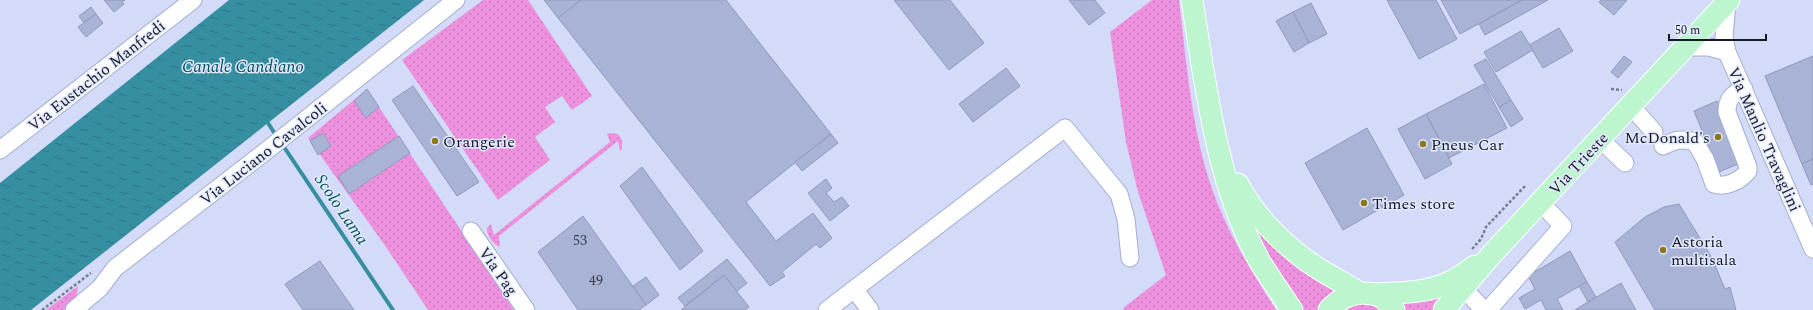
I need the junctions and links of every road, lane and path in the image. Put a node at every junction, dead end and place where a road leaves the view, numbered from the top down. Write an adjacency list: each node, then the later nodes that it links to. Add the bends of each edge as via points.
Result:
1 (193, 0): 12 (street, Via Eustachio Manfredi)
2 (456, 0): 26 (street, Via Luciano Cavalcoli, via 115,268 100,288)
3 (1192, 0): 11 (main road)
4 (1728, 1): 5 (main road, Via Trieste); 6 (street, Via Manlio Travaglini, via 1724,37)
5 (1685, 47): 6 (street, Via Manlio Travaglini, via 1709,47); 9 (main road, Via Trieste)
6 (1727, 52): 8 (street, Via Manlio Travaglini)
7 (1611, 89): 9 (path)
8 (1744, 89): 9 (street, via 1733,93 1727,103 1727,112 1748,171 1740,179 1725,185 1714,184 1705,159 1695,142 1686,139 1658,139); 17 (street, Via Manlio Travaglini)
9 (1630, 98): 10 (main road, Via Trieste)
10 (1600, 139): 13 (street); 15 (main road, Via Trieste)
11 (1218, 146): 24 (main road, via 1241,190 1256,213 1272,230 1307,261); 30 (main road, via 1242,222 1260,261)
12 (0, 150)
13 (1625, 163)
14 (1526, 185): 18 (path, via 1486,227 1481,239)
15 (1541, 203): 19 (main road, Via Trieste); 35 (street, via 1563,226)
16 (471, 231): 27 (street, Via Pag)
17 (1813, 249)
18 (1471, 251)
19 (1492, 254): 22 (main road, Via Trieste); 24 (main road, Via Trieste, via 1455,280 1435,288 1403,294)
20 (1130, 258): 23 (street, via 1126,219 1119,194 1065,128)
21 (78, 283): 25 (path)
22 (1464, 289): 33 (main road, Via Trieste); 34 (street)
23 (854, 290): 28 (street); 29 (street)
24 (1364, 293): 31 (main road, via 1348,295); 32 (main road, via 1382,298)
25 (42, 310)
26 (74, 310)
27 (526, 310)
28 (827, 310)
29 (870, 310)
30 (1292, 310)
31 (1329, 310)
32 (1394, 310)
33 (1444, 310)
34 (1484, 310)
35 (1488, 310)

